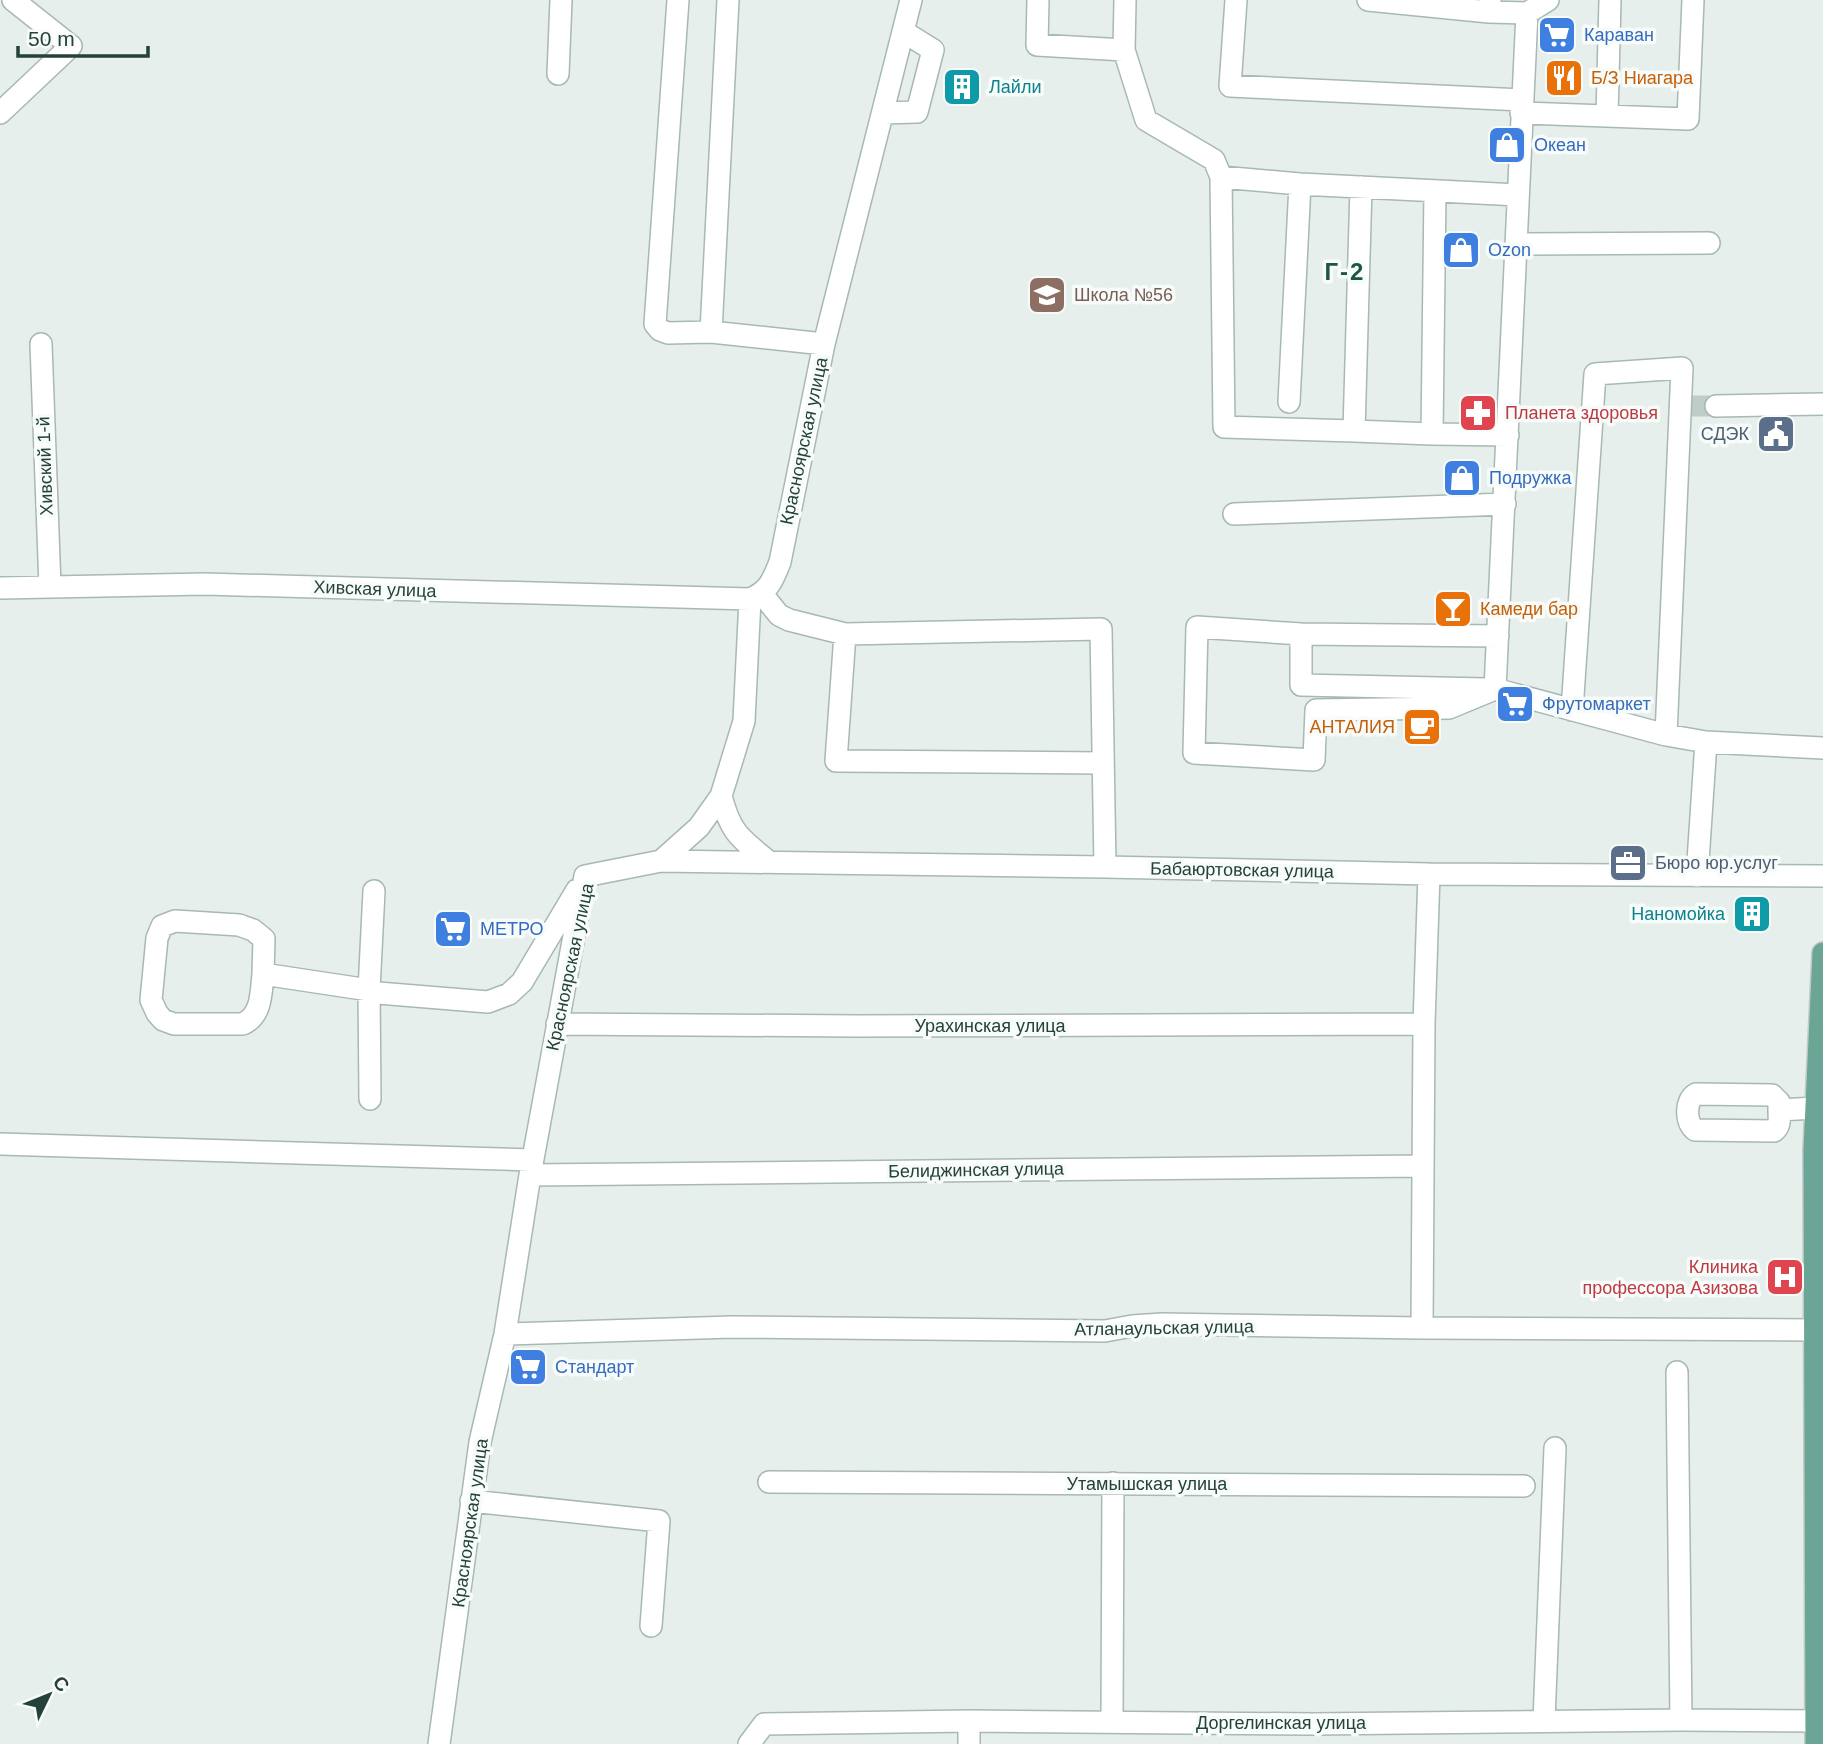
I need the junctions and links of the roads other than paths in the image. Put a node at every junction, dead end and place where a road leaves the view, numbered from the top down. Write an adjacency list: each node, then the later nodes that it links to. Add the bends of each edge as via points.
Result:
1 (13, 0): 19 (street, via 71,46)
2 (561, 0): 17 (street)
3 (678, 0): 29 (street, via 655,324 668,333)
4 (728, 0): 29 (street)
5 (911, 0): 15 (street, Красноярская улица)
6 (1038, 0): 16 (street, via 1037,45)
7 (1125, 0): 16 (street)
8 (1236, 0): 18 (street, via 1230,86)
9 (1368, 0): 13 (street)
10 (1548, 0): 14 (street)
11 (1610, 0): 21 (street)
12 (1693, 0): 21 (street, via 1688,119)
13 (1490, 6): 14 (street)
14 (1527, 13): 18 (street)
15 (904, 32): 20 (street, Красноярская улица); 20 (street, via 933,50 917,112)
16 (1124, 50): 22 (street, via 1146,120 1214,160)
17 (558, 74)
18 (1522, 106): 21 (street); 26 (street)
19 (0, 113)
20 (883, 113): 31 (street, Красноярская улица)
21 (1607, 116)
22 (1221, 177): 23 (street); 35 (street, via 1224,427)
23 (1300, 184): 24 (street); 32 (street)
24 (1361, 187): 25 (street); 35 (street)
25 (1435, 191): 26 (street); 36 (street)
26 (1518, 195): 28 (street)
27 (1709, 243): 28 (street)
28 (1516, 244): 37 (street)
29 (711, 332): 31 (street)
30 (41, 344): 40 (street, Хивский 1-й)
31 (824, 344): 42 (street, Красноярская улица, via 780,562 773,579)
32 (1289, 402)
33 (1823, 404): 34 (street)
34 (1716, 406)
35 (1354, 431): 36 (street)
36 (1432, 434): 37 (street)
37 (1508, 435): 38 (street)
38 (1505, 504): 39 (street); 45 (street)
39 (1234, 514)
40 (50, 587): 41 (street, Хивская улица); 42 (street, Хивская улица, via 205,584)
41 (0, 588)
42 (756, 597): 43 (street, via 789,620); 52 (street, Красноярская улица, via 744,721)
43 (845, 634): 51 (street, via 1101,629); 51 (street, via 836,761)
44 (1301, 634): 45 (street); 46 (street, via 1301,685); 46 (street, via 1197,627 1194,753 1314,760 1316,710 1449,708)
45 (1498, 636): 46 (street)
46 (1495, 689): 47 (street)
47 (1572, 710): 48 (street); 48 (street, via 1595,373 1682,368 1684,406)
48 (1666, 735): 49 (street)
49 (1706, 742): 50 (street); 58 (street)
50 (1823, 748)
51 (1103, 763): 55 (street)
52 (721, 796): 53 (street, Красноярская улица, via 699,827); 54 (street, via 737,835)
53 (661, 861): 54 (street, Бабаюртовская улица); 57 (street, Красноярская улица)
54 (769, 862): 55 (street, Бабаюртовская улица)
55 (1105, 867): 56 (street, Бабаюртовская улица)
56 (1429, 874): 58 (street, Бабаюртовская улица); 66 (street)
57 (585, 876): 63 (street, via 522,982 509,994 488,1002); 65 (street, Красноярская улица)
58 (1697, 876): 59 (street, Бабаюртовская улица)
59 (1823, 876)
60 (374, 891): 63 (street)
61 (1823, 954): 64 (main road)
62 (263, 974): 62 (street, via 264,939 254,930 176,920 162,926 157,938 151,1000 163,1020 174,1024 243,1024 256,1013); 63 (street)
63 (369, 990): 67 (street)
64 (1821, 1023): 68 (main road)
65 (557, 1024): 66 (street, Урахинская улица); 73 (street, Красноярская улица)
66 (1423, 1024): 72 (street)
67 (370, 1099)
68 (1816, 1108): 69 (street); 71 (main road)
69 (1779, 1110)
70 (0, 1144): 73 (street, Белиджинская улица)
71 (1819, 1148): 75 (main road)
72 (1422, 1166): 73 (street, Белиджинская улица); 74 (street)
73 (531, 1167): 76 (street, Красноярская улица)
74 (1422, 1328): 75 (street, Атланаульская улица); 76 (street, Атланаульская улица, via 1162,1324 1105,1331 732,1327)
75 (1819, 1329): 87 (main road)
76 (505, 1334): 82 (street, Красноярская улица)
77 (1677, 1372): 85 (street)
78 (1555, 1448): 84 (street)
79 (769, 1482): 80 (street, Утамышская улица)
80 (1113, 1483): 81 (street, Утамышская улица); 88 (street)
81 (1524, 1486)
82 (471, 1501): 83 (street, via 659,1521); 91 (street, Красноярская улица)
83 (651, 1626)
84 (1544, 1720): 85 (street, Доргелинская улица); 90 (street, Доргелинская улица)
85 (1681, 1720): 87 (street, Доргелинская улица)
86 (969, 1721): 88 (street, Доргелинская улица); 89 (street, Доргелинская улица); 93 (street)
87 (1819, 1721): 94 (main road)
88 (1112, 1722): 90 (street, Доргелинская улица)
89 (763, 1734): 92 (street, Доргелинская улица)
90 (1313, 1734)
91 (439, 1744)
92 (749, 1744)
93 (969, 1744)
94 (1816, 1744)

